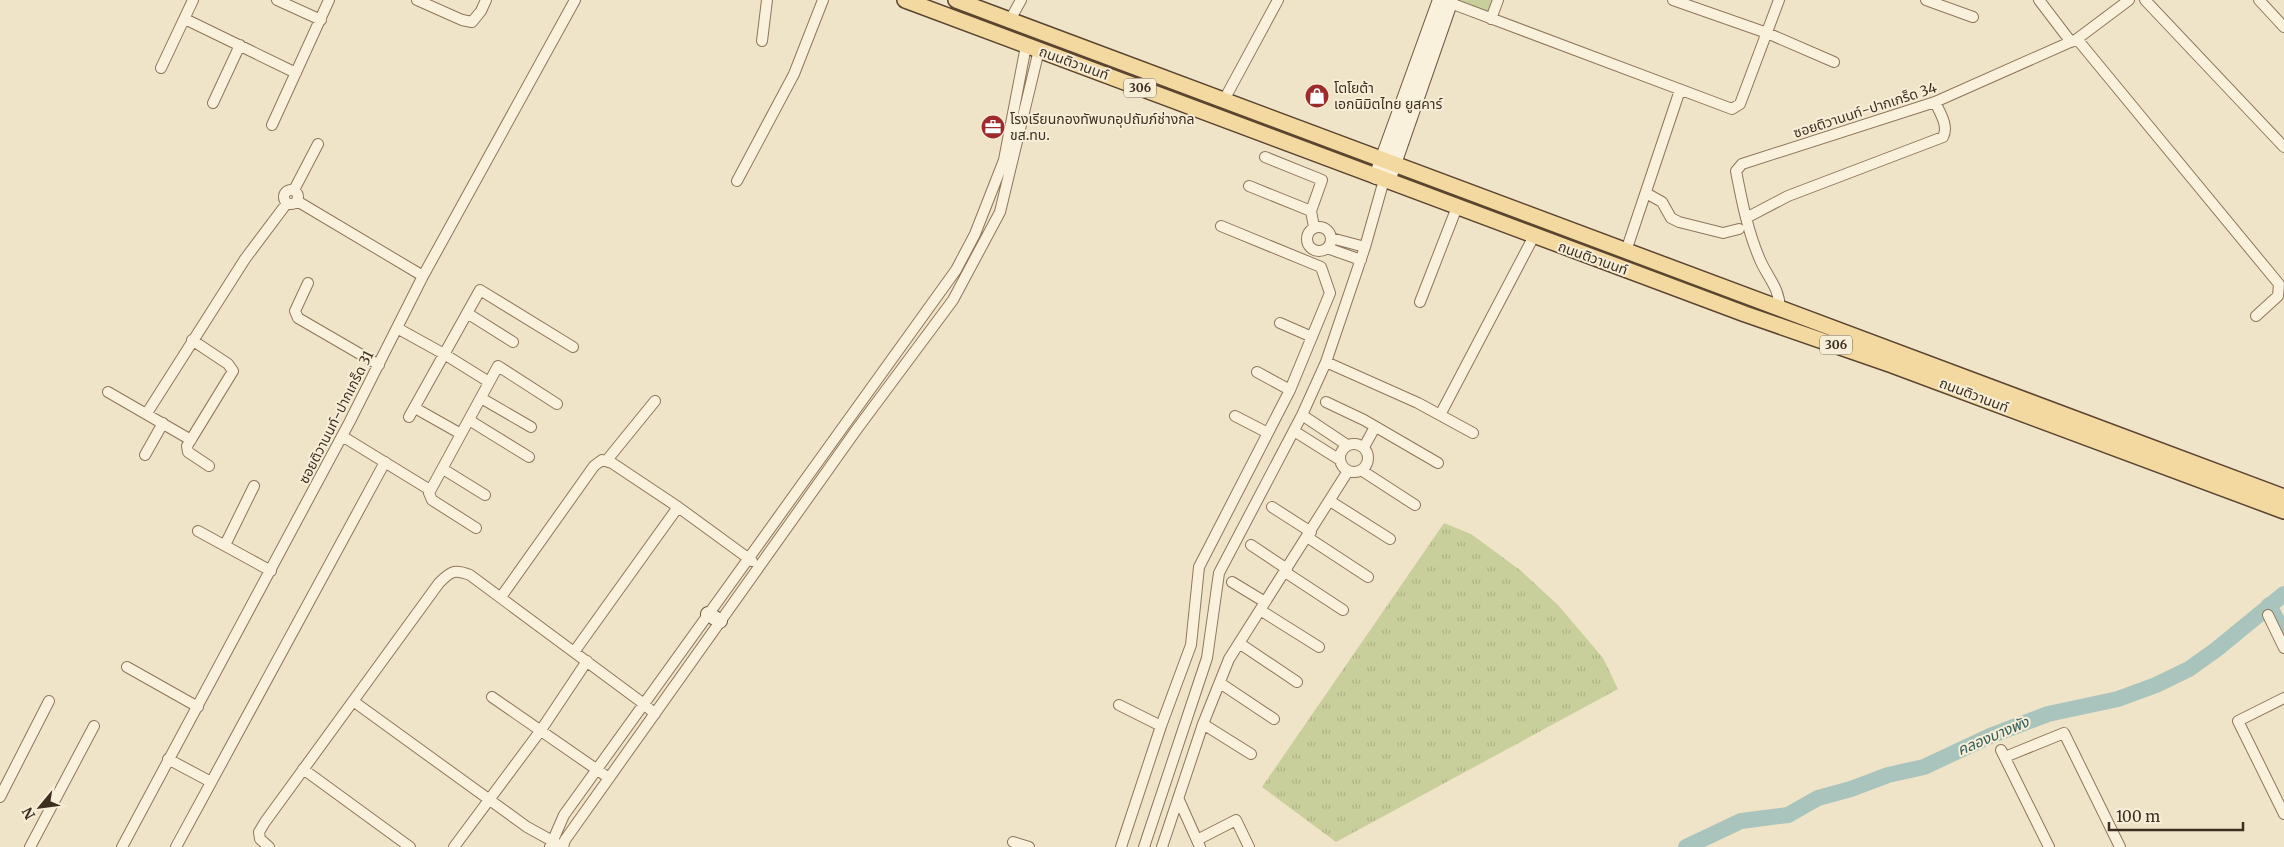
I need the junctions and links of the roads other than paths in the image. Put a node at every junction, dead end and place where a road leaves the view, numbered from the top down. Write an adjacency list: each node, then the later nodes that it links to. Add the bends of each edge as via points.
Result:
1 (193, 0): 23 (street)
2 (277, 0): 25 (street)
3 (329, 0): 25 (street)
4 (417, 0): 5 (street, via 472,22 482,11)
5 (486, 0)
6 (575, 0): 65 (street, ซอยติวานนท์-ปากเกร็ด 31)
7 (767, 0): 31 (street)
8 (824, 0): 47 (street, via 794,74)
9 (904, 0): 33 (main road, ถนนติวานนท์ / 306)
10 (956, 0): 26 (main road, ถนนติวานนท์ / 306)
11 (1021, 0): 26 (street)
12 (1278, 0): 38 (street)
13 (1498, 0): 24 (street)
14 (1673, 0): 29 (street)
15 (1779, 0): 29 (street)
16 (1926, 0): 22 (street)
17 (2039, 0): 30 (street)
18 (2129, 0): 30 (street, ซอยติวานนท์-ปากเกร็ด 34)
19 (2145, 0): 43 (street)
20 (2259, 0): 28 (street)
21 (1446, 1): 24 (street); 45 (street)
22 (1973, 17)
23 (185, 19): 32 (street); 35 (street)
24 (1491, 19): 37 (street)
25 (321, 20): 36 (street)
26 (1010, 20): 27 (main road, ถนนติวานนท์ / 306)
27 (1029, 27): 33 (main road); 38 (main road, ถนนติวานนท์ / 306)
28 (2284, 27)
29 (1767, 33): 34 (street); 37 (street, via 1740,104 1732,109)
30 (2074, 40): 39 (street, ซอยติวานนท์-ปากเกร็ด 34); 70 (street, via 2280,284 2278,296)
31 (762, 41)
32 (240, 46): 36 (street); 40 (street)
33 (1029, 47): 46 (main road, ถนนติวานนท์ / 306); 130 (street, via 1004,160 975,234 956,270); 131 (street, via 1000,212 953,300)
34 (1834, 62)
35 (161, 68)
36 (296, 73): 41 (street)
37 (1680, 90): 49 (street)
38 (1224, 100): 45 (main road, ถนนติวานนท์ / 306)
39 (1935, 102): 53 (street, via 1946,132 1943,137 1788,196); 53 (street, ซอยติวานนท์-ปากเกร็ด 34, via 1742,164 1736,171)
40 (212, 103)
41 (272, 125)
42 (318, 144): 50 (street, via 294,190 285,194 284,198)
43 (2284, 148)
44 (1265, 157): 52 (street, via 1322,180)
45 (1389, 161): 46 (street); 62 (main road, ถนนติวานนท์ / 306)
46 (1383, 179): 51 (main road, ถนนติวานนท์ / 306); 59 (street)
47 (737, 180)
48 (1249, 186): 52 (street)
49 (1646, 193): 56 (street, via 1662,202 1671,218 1679,222 1723,233); 62 (street)
50 (292, 202): 65 (street); 74 (street, via 245,260)
51 (1457, 207): 57 (main road, ถนนติวานนท์ / 306); 67 (street)
52 (1311, 211): 55 (street)
53 (1746, 218): 68 (street, ซอยติวานนท์-ปากเกร็ด 34, via 1761,261 1779,294)
54 (1221, 226): 64 (street)
55 (1314, 227): 58 (street, via 1326,228); 61 (street, via 1308,232 1307,240)
56 (1739, 229)
57 (1534, 236): 78 (main road, ถนนติวานนท์ / 306, via 1745,314); 91 (street)
58 (1332, 238): 59 (street); 60 (street)
59 (1365, 247): 63 (street)
60 (1327, 248): 61 (street); 63 (street)
61 (1316, 251): 64 (street)
62 (1626, 251): 68 (main road, ถนนติวานนท์ / 306)
63 (1361, 260): 79 (street)
64 (1321, 267): 73 (street, via 1330,293)
65 (422, 276): 72 (street, ซอยติวานนท์-ปากเกร็ด 31)
66 (308, 283): 80 (street, via 295,311 298,318)
67 (1420, 302)
68 (1780, 308): 78 (main road, ถนนติวานนท์ / 306)
69 (467, 313): 75 (street); 76 (street, via 480,290); 77 (street)
70 (2256, 316)
71 (1280, 323): 73 (street)
72 (397, 328): 77 (street); 80 (street, ซอยติวานนท์-ปากเกร็ด 31)
73 (1312, 337): 83 (street)
74 (192, 340): 89 (street); 102 (street, via 228,364 233,371)
75 (512, 342)
76 (573, 347)
77 (444, 354): 82 (street); 100 (street, via 412,412)
78 (1902, 361): 118 (main road, ถนนติวานนท์ / 306); 123 (main road, ถนนติวานนท์ / 306)
79 (1326, 362): 90 (street); 91 (street)
80 (378, 365): 101 (street, ซอยติวานนท์-ปากเกร็ด 31)
81 (1257, 372): 83 (street)
82 (489, 382): 85 (street); 88 (street, via 498,366)
83 (1290, 390): 98 (street)
84 (108, 392): 89 (street)
85 (481, 398): 93 (street); 95 (street)
86 (655, 401): 107 (street)
87 (1326, 402): 96 (street)
88 (557, 404)
89 (147, 413): 94 (street)
90 (1302, 415): 97 (street); 103 (street)
91 (1440, 415): 99 (street)
92 (1236, 416): 98 (street)
93 (469, 420): 100 (street); 106 (street)
94 (163, 423): 102 (street); 105 (street)
95 (530, 427)
96 (1375, 427): 104 (street); 110 (street)
97 (1294, 431): 108 (street); 184 (street, via 1218,573 1207,658)
98 (1268, 433): 160 (street, via 1199,567 1190,645)
99 (1474, 433)
100 (461, 434): 112 (street)
101 (342, 436): 109 (street); 132 (street, ซอยติวานนท์-ปากเกร็ด 31)
102 (191, 440): 111 (street, via 188,452)
103 (1347, 445): 104 (street, via 1356,443); 108 (street)
104 (1364, 447): 113 (street, via 1369,459)
105 (145, 455)
106 (529, 457)
107 (607, 460): 122 (street); 136 (street, via 594,466)
108 (1340, 460): 114 (street)
109 (385, 462): 116 (street); 167 (street)
110 (1438, 463)
111 (209, 466)
112 (443, 469): 116 (street); 117 (street)
113 (1361, 470): 114 (street); 121 (street)
114 (1348, 471): 119 (street)
115 (254, 486): 128 (street)
116 (430, 490): 124 (street, via 432,500)
117 (485, 495)
118 (2284, 497)
119 (1330, 501): 126 (street); 127 (street)
120 (1272, 506): 126 (street)
121 (1415, 506)
122 (678, 507): 130 (street); 144 (street)
123 (2284, 511)
124 (476, 528)
125 (198, 530): 128 (street)
126 (1309, 535): 133 (street); 134 (street)
127 (1390, 539)
128 (225, 545): 132 (street)
129 (1251, 545): 133 (street)
130 (748, 558): 131 (street); 140 (street)
131 (758, 566): 140 (street)
132 (271, 571): 155 (street, ซอยติวานนท์-ปากเกร็ด 31)
133 (1286, 571): 137 (street); 138 (street)
134 (1368, 577)
135 (1232, 582): 137 (street)
136 (501, 597): 144 (street); 152 (street, via 470,575 458,570 447,574)
137 (1263, 606): 141 (street); 142 (street)
138 (1343, 610)
139 (2268, 615): 143 (street)
140 (714, 617): 153 (street); 156 (street)
141 (1239, 643): 147 (street); 148 (street)
142 (1319, 647)
143 (2284, 648)
144 (574, 652): 145 (street)
145 (587, 661): 153 (street); 161 (street)
146 (127, 667): 155 (street)
147 (1296, 682)
148 (1220, 683): 157 (street); 158 (street)
149 (492, 697): 161 (street)
150 (2284, 698): 171 (street, via 2238,721)
151 (49, 701): 168 (street)
152 (353, 701): 164 (street); 169 (street)
153 (644, 704): 156 (street); 165 (street)
154 (1119, 705): 160 (street)
155 (198, 707): 163 (street, ซอยติวานนท์-ปากเกร็ด 31)
156 (655, 714): 166 (street)
157 (1274, 719)
158 (1203, 724): 162 (street); 170 (street)
159 (94, 726): 175 (street)
160 (1161, 726): 183 (street)
161 (541, 730): 165 (street); 169 (street)
162 (1251, 754)
163 (168, 759): 167 (street); 176 (street, ซอยติวานนท์-ปากเกร็ด 31)
164 (303, 769): 178 (street, via 260,832 260,839); 179 (street)
165 (597, 770): 166 (street); 173 (street, via 564,815)
166 (609, 778): 181 (street)
167 (211, 782): 177 (street)
168 (0, 797)
169 (489, 797): 173 (street); 180 (street)
170 (1179, 800): 174 (street); 185 (street)
171 (2284, 814)
172 (1013, 842): 182 (street)
173 (550, 844): 181 (street)
174 (1199, 844): 186 (street, via 1236,820)
175 (30, 847)
176 (122, 847)
177 (176, 847)
178 (269, 847)
179 (410, 847)
180 (454, 847)
181 (563, 847)
182 (1029, 847)
183 (1121, 847)
184 (1144, 847)
185 (1162, 847)
186 (1249, 847)
187 (2049, 847): 188 (street, via 2003,753 2064,733)
188 (2120, 847)

